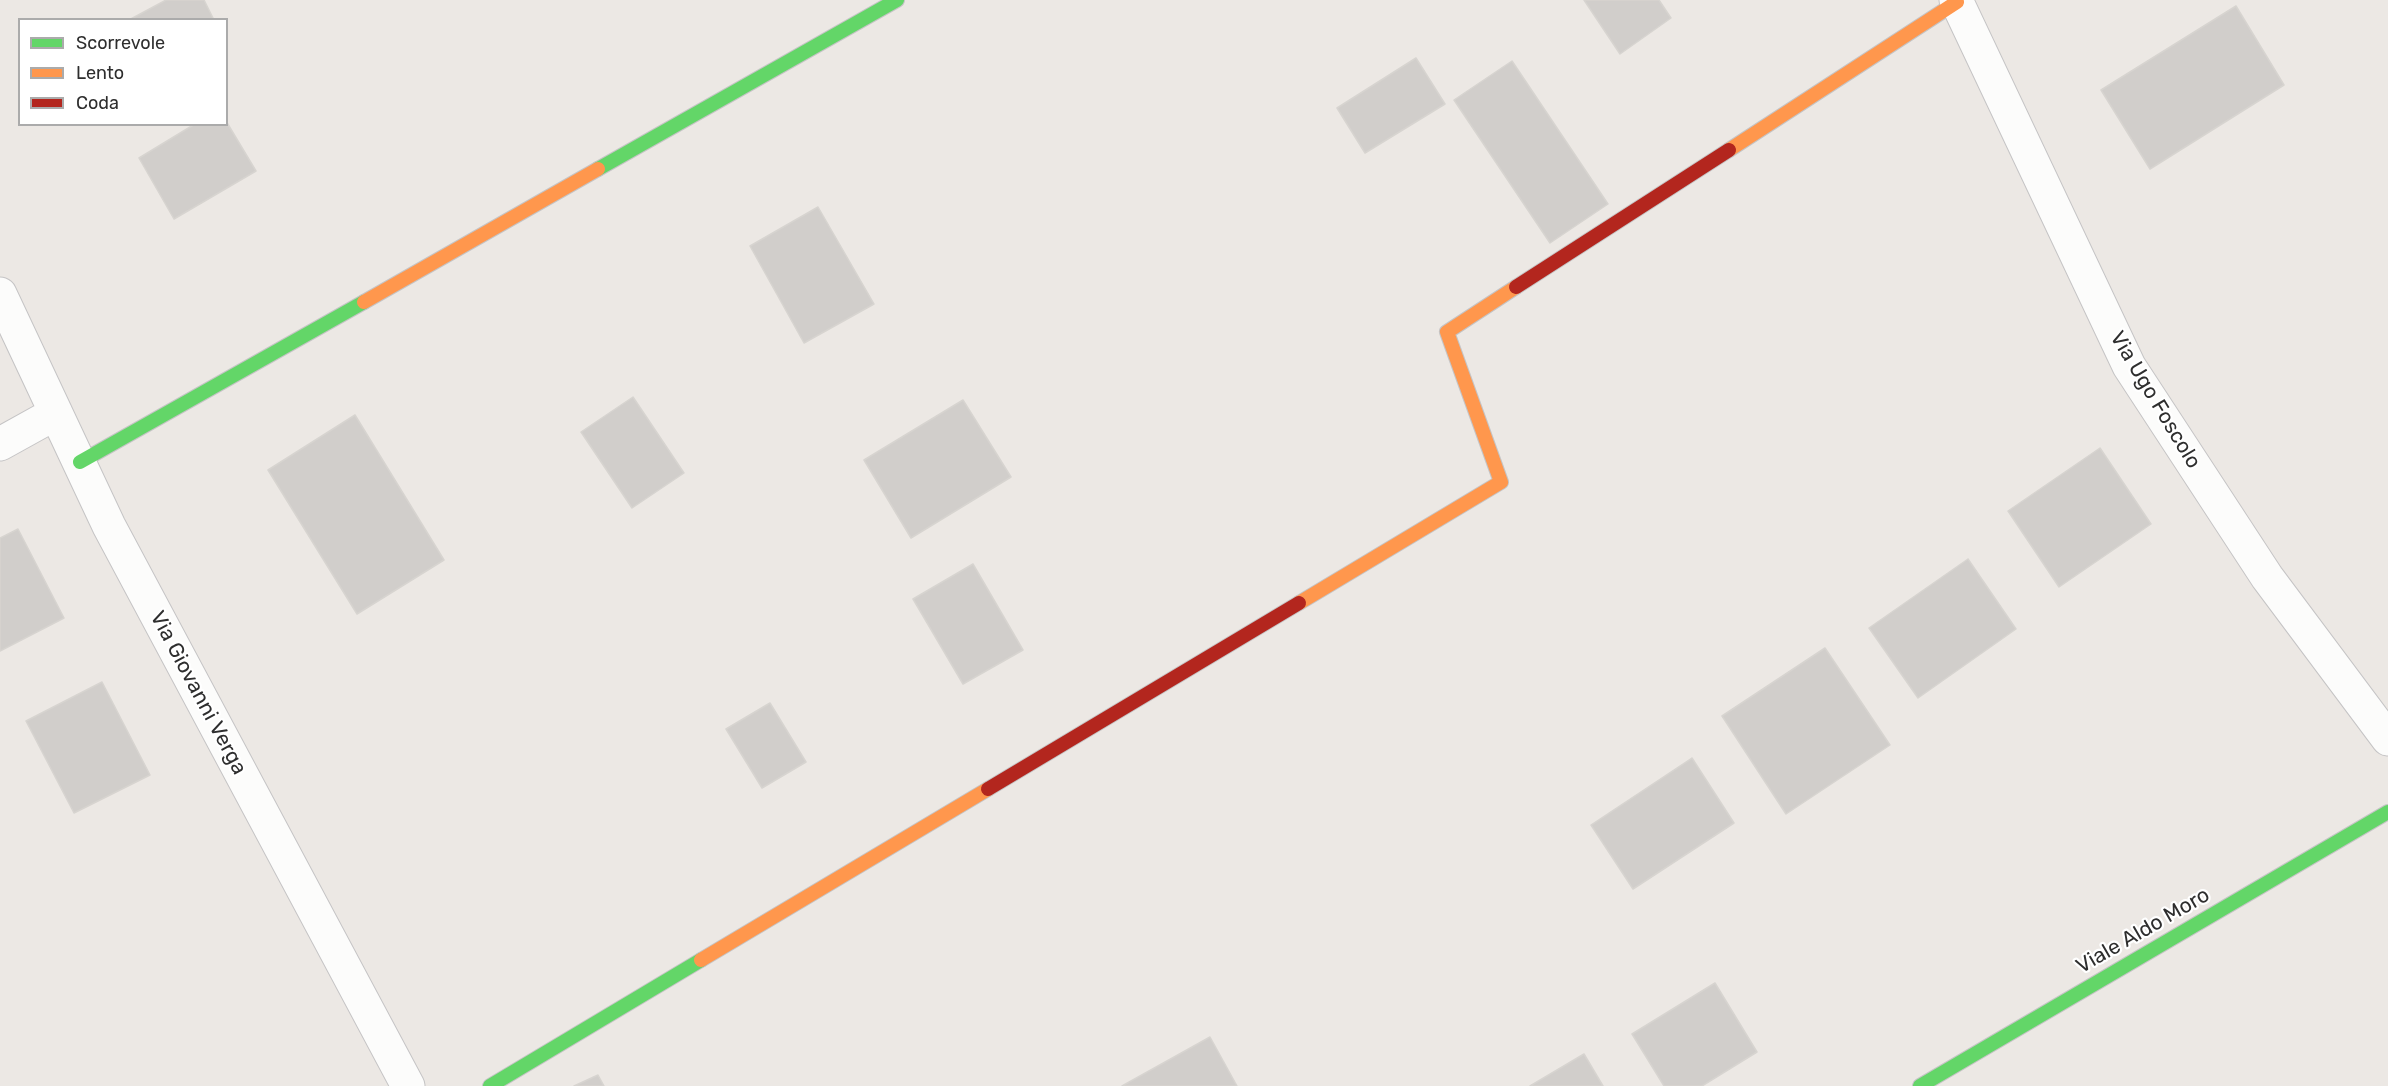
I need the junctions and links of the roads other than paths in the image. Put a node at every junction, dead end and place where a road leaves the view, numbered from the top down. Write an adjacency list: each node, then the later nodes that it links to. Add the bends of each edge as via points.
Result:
1 (897, 0): 6 (street)
2 (1956, 1): 7 (street, Via Ugo Foscolo, via 2129,366 2267,577); 10 (street, via 1447,332 1501,482)
3 (0, 294): 4 (street, Via Giovanni Verga)
4 (56, 413): 5 (street); 6 (street, Via Giovanni Verga)
5 (0, 444)
6 (80, 462): 9 (street, Via Giovanni Verga, via 109,526)
7 (2388, 740)
8 (2388, 812): 11 (street, Viale Aldo Moro)
9 (408, 1086)
10 (490, 1086)
11 (1920, 1086)

